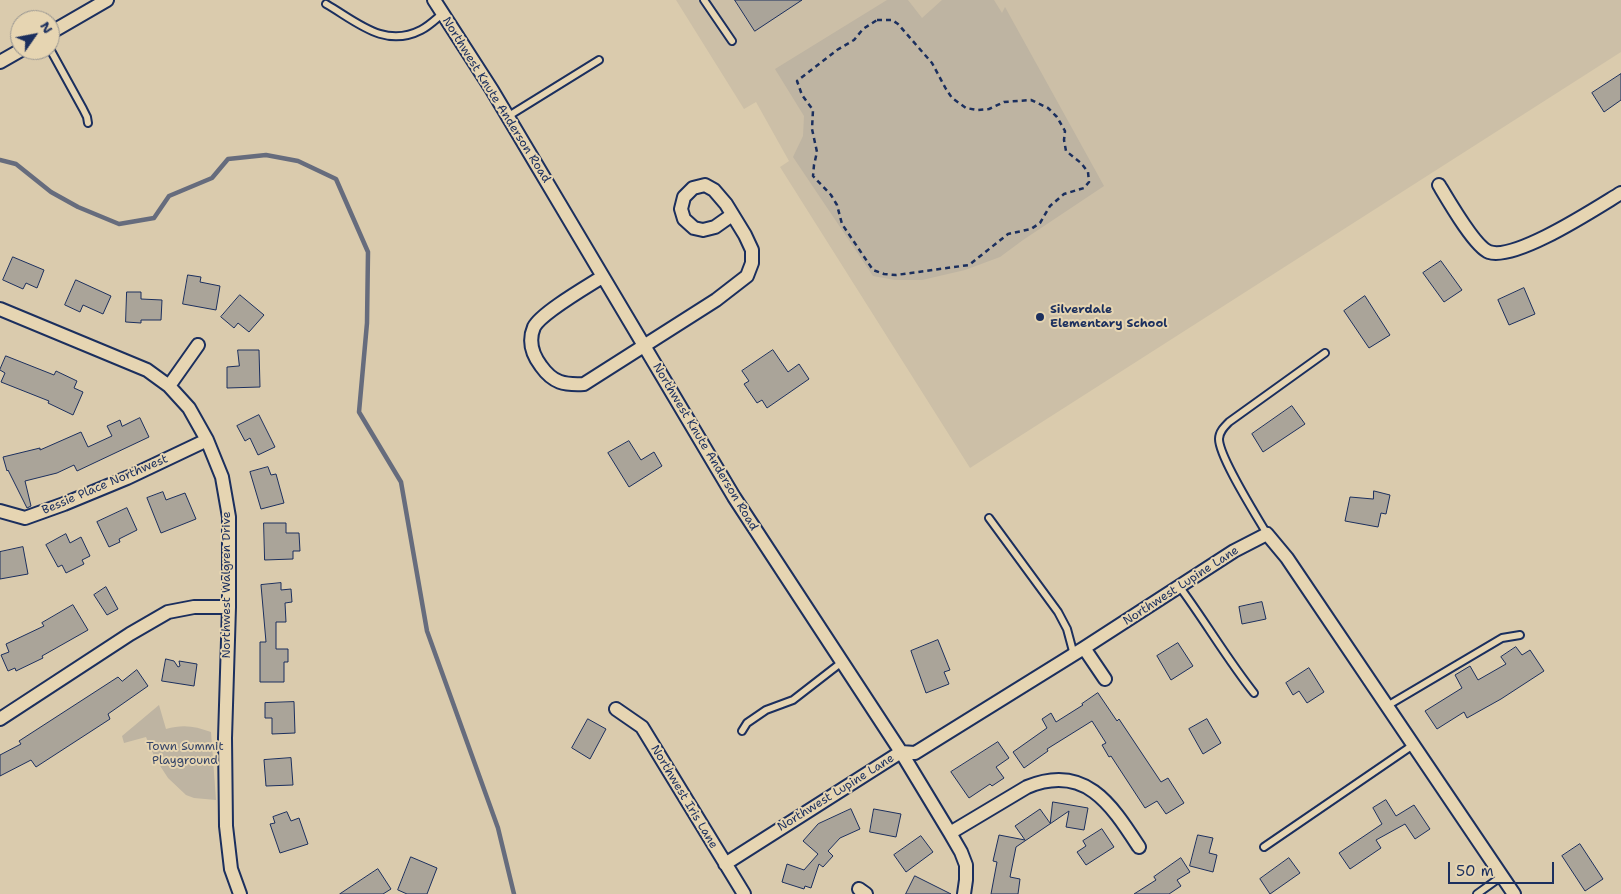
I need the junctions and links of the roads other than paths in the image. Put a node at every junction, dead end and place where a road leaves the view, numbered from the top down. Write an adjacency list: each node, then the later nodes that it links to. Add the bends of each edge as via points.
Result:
1 (108, 0): 6 (street)
2 (434, 0): 5 (street, Northwest Knute Anderson Road)
3 (704, 0): 7 (lane)
4 (326, 4): 5 (lane, via 384,36 397,37 421,30)
5 (442, 14): 10 (street, Northwest Knute Anderson Road)
6 (60, 27)
7 (732, 41)
8 (56, 60): 11 (lane, via 84,109)
9 (599, 60): 10 (lane)
10 (507, 117): 15 (street, Northwest Knute Anderson Road)
11 (88, 123)
12 (1439, 185): 13 (street, via 1475,241 1489,252 1500,253 1519,249 1551,234)
13 (1621, 194)
14 (732, 215): 18 (street, via 752,250 748,276)
15 (602, 276): 18 (street, Northwest Knute Anderson Road); 18 (street, via 535,325 531,348 538,362 548,376 561,383 584,384)
16 (0, 310): 20 (street, Northwest Walgren Drive, via 147,370)
17 (198, 345): 20 (street)
18 (644, 346): 29 (street, Northwest Knute Anderson Road, via 734,498)
19 (1326, 353): 24 (lane, via 1221,431 1219,438 1224,458)
20 (169, 386): 21 (street, Northwest Walgren Drive, via 188,408)
21 (207, 440): 22 (street, Bessie Place Northwest, via 127,478 25,518); 26 (street, Northwest Walgren Drive, via 222,477 229,517)
22 (0, 512)
23 (989, 518): 28 (lane, via 1058,612)
24 (1267, 534): 25 (street, Northwest Lupine Lane); 32 (street, via 1287,558)
25 (1180, 586): 28 (street, Northwest Lupine Lane); 31 (lane)
26 (229, 607): 34 (street, via 194,607 168,612); 43 (street, Northwest Walgren Drive, via 226,826 231,869)
27 (1520, 635): 32 (lane, via 1502,638)
28 (1079, 651): 30 (street); 37 (street, Northwest Lupine Lane, via 915,753)
29 (842, 662): 35 (lane, via 793,700 766,710 747,723); 37 (street, Northwest Knute Anderson Road)
30 (1105, 679)
31 (1254, 693)
32 (1387, 706): 36 (street)
33 (616, 709): 41 (street, Northwest Iris Lane, via 642,727)
34 (0, 719)
35 (742, 731)
36 (1414, 744): 40 (lane); 42 (street)
37 (902, 752): 38 (street, Northwest Knute Anderson Road); 41 (street, Northwest Lupine Lane)
38 (950, 832): 39 (street, via 1040,781 1070,780 1084,785 1109,804); 45 (street, Northwest Knute Anderson Road, via 966,865)
39 (1139, 847)
40 (1264, 848)
41 (725, 864): 44 (street, Northwest Iris Lane)
42 (1502, 876): 46 (lane); 47 (street)
43 (240, 894)
44 (744, 894)
45 (964, 894)
46 (1477, 894)
47 (1514, 894)

